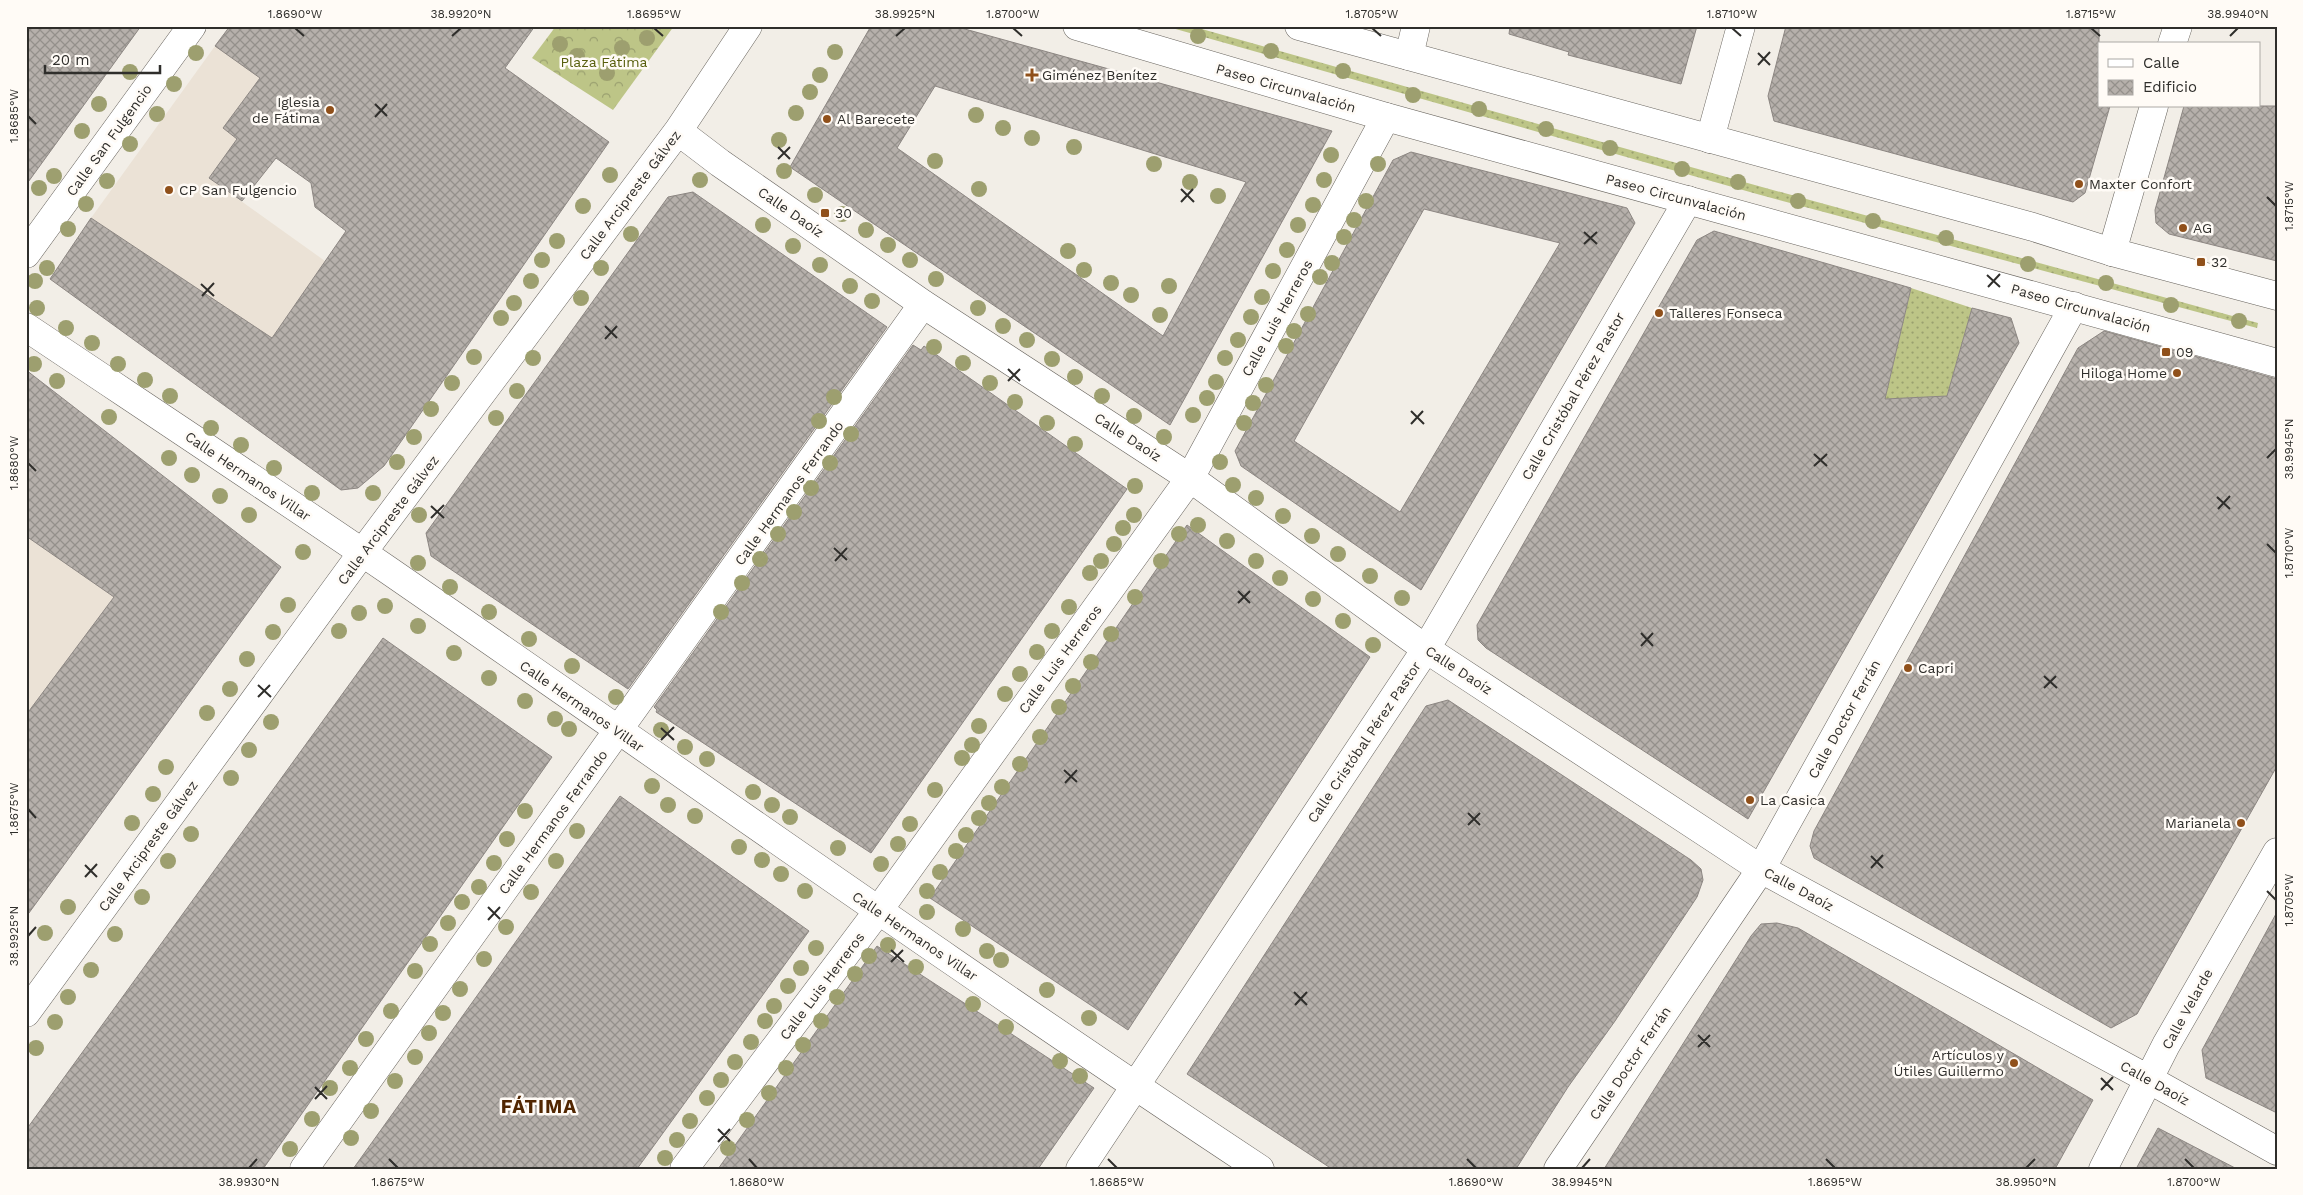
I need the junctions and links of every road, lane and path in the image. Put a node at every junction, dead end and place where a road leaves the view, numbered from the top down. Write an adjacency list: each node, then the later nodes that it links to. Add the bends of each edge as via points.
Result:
1 (192, 26): 16 (street, Calle San Fulgencio)
2 (748, 26): 12 (street, Calle Arcipreste Gálvez)
3 (1077, 26): 11 (street, Paseo Circunvalación)
4 (1299, 26): 9 (street)
5 (1416, 26): 9 (street)
6 (1741, 26): 13 (street)
7 (2178, 26): 8 (street)
8 (2173, 42)
9 (1409, 56): 13 (street)
10 (2153, 108): 15 (street)
11 (1386, 117): 14 (street, Paseo Circunvalación); 22 (street, Calle Luis Herreros)
12 (678, 130): 18 (street, Calle Daoíz, via 720,163); 23 (street, Calle Arcipreste Gálvez)
13 (1710, 139): 15 (street, via 2033,227)
14 (1688, 200): 19 (street, Paseo Circunvalación); 24 (street, Calle Cristóbal Pérez Pastor)
15 (2112, 252): 17 (street)
16 (26, 254)
17 (2277, 296)
18 (923, 304): 22 (street, Calle Daoíz); 25 (street, Calle Hermanos Ferrando)
19 (2074, 306): 21 (street, Paseo Circunvalación); 27 (street, Calle Doctor Ferrán)
20 (26, 328): 23 (street, Calle Hermanos Villar)
21 (2277, 362)
22 (1190, 478): 24 (street, Calle Daoíz); 28 (street, Calle Luis Herreros)
23 (362, 553): 25 (street, Calle Hermanos Villar); 29 (street, Calle Arcipreste Gálvez)
24 (1426, 649): 27 (street, Calle Daoíz); 31 (street, Calle Cristóbal Pérez Pastor)
25 (618, 731): 28 (street, Calle Hermanos Villar); 33 (street, Calle Hermanos Ferrando)
26 (2277, 852): 30 (street, Calle Velarde, via 2166,1045)
27 (1761, 869): 30 (street, Calle Daoíz); 37 (street, Calle Doctor Ferrán)
28 (878, 912): 31 (street, Calle Hermanos Villar); 34 (street, Calle Luis Herreros)
29 (26, 1013)
30 (2150, 1080): 32 (street, Calle Daoíz); 38 (street, Calle Velarde)
31 (1135, 1087): 35 (street, Calle Cristóbal Pérez Pastor); 36 (street, Calle Hermanos Villar)
32 (2277, 1151)
33 (304, 1169)
34 (684, 1169)
35 (1080, 1169)
36 (1260, 1169)
37 (1558, 1169)
38 (2103, 1169)

